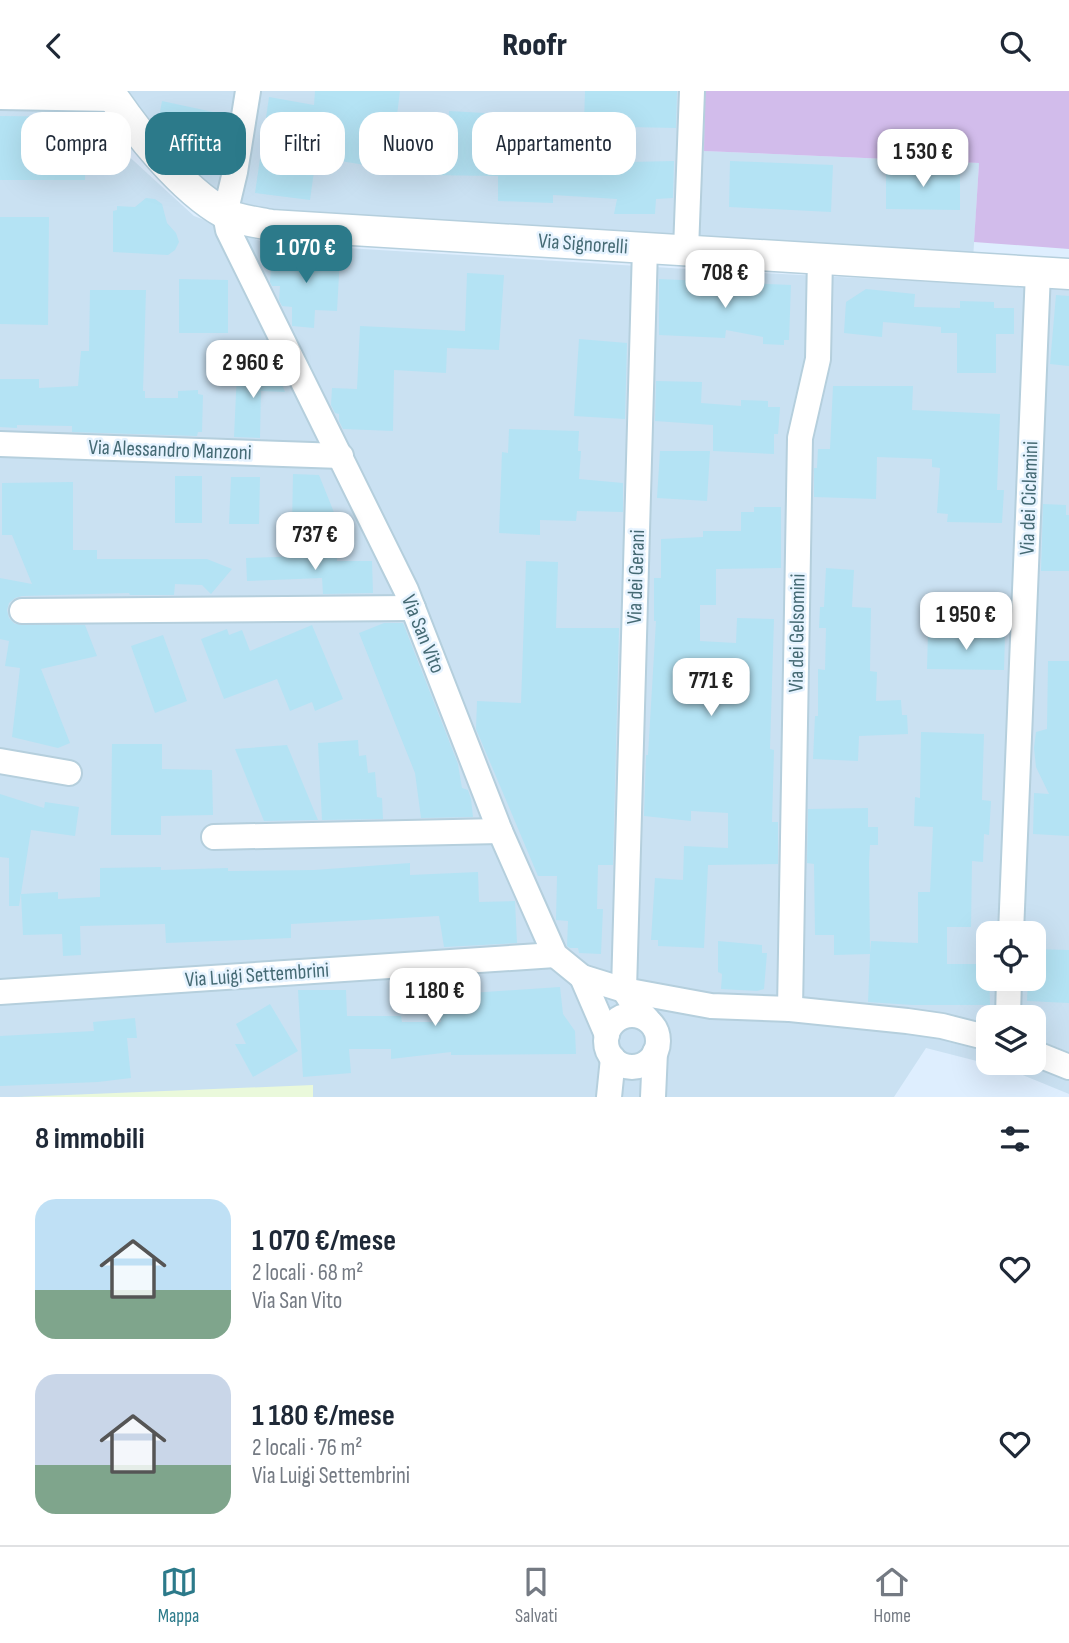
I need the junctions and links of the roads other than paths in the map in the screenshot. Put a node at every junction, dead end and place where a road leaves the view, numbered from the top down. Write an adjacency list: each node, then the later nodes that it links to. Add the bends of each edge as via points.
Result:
1 (248, 91): 5 (street)
2 (692, 91): 7 (street)
3 (111, 95): 4 (street); 5 (street, via 140,137 197,193)
4 (0, 97)
5 (225, 213): 6 (street, Via Signorelli, via 271,225); 12 (street, Via San Vito, via 228,230)
6 (646, 248): 7 (street, Via Signorelli); 25 (street, Via dei Gerani)
7 (686, 250): 8 (street, Via Signorelli)
8 (821, 258): 9 (street, Via Signorelli); 24 (street, Via dei Gelsomini, via 818,359 800,438)
9 (1038, 272): 10 (street, Via Signorelli); 19 (street, Via dei Ciclamini)
10 (1069, 274)
11 (0, 444): 12 (street, Via Alessandro Manzoni)
12 (341, 456): 13 (street, Via San Vito)
13 (413, 608): 14 (street); 17 (street, Via San Vito)
14 (22, 611)
15 (0, 761): 16 (street)
16 (69, 773)
17 (500, 831): 18 (street); 20 (street, Via San Vito)
18 (214, 837)
19 (1011, 921)
20 (555, 955): 21 (street, Via San Vito); 22 (street, Via Luigi Settembrini)
21 (582, 977): 25 (street, Via San Vito); 25 (street, Via San Vito)
22 (0, 992)
23 (711, 1006): 24 (street, Via San Vito); 25 (street, Via San Vito); 25 (street, Via San Vito)
24 (790, 1009): 26 (street, Via San Vito, via 919,1023)
25 (634, 1028): 29 (street); 30 (street); 30 (street)
26 (976, 1035)
27 (1046, 1058): 28 (street)
28 (1069, 1067)
29 (609, 1097)
30 (650, 1097)

